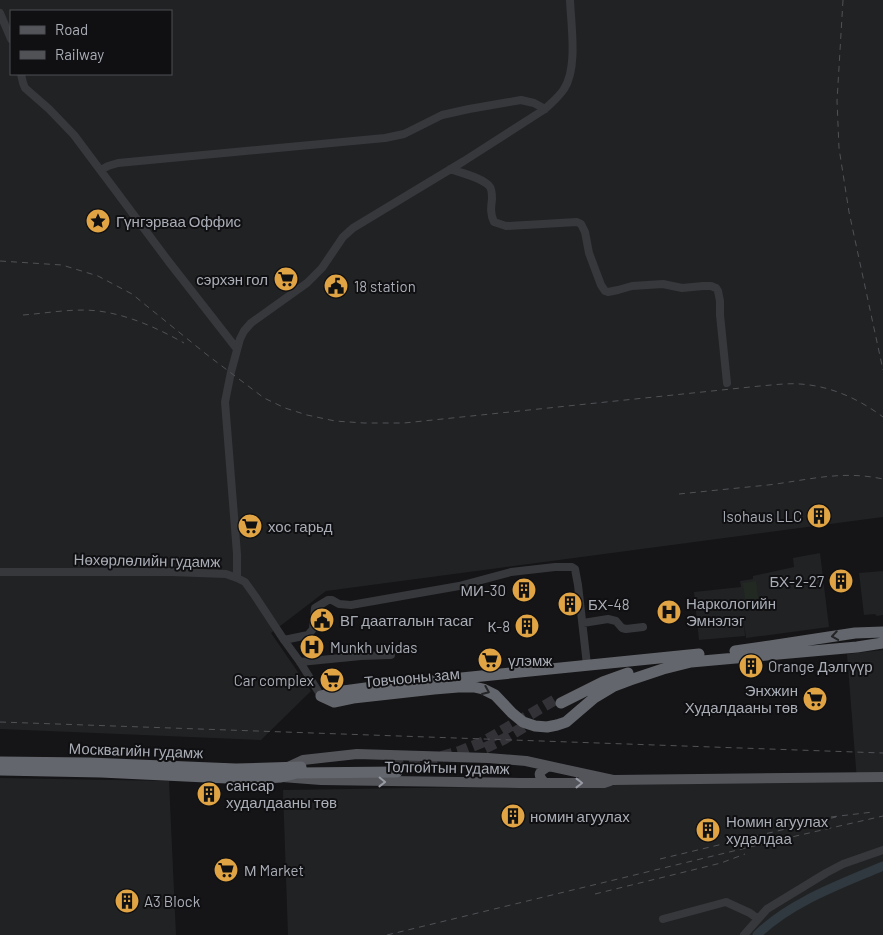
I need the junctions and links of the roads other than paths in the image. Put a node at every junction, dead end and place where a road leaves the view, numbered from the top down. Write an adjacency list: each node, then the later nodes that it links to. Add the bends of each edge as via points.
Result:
1 (570, 0): 5 (street, via 573,52 570,77 555,100)
2 (0, 13): 3 (street)
3 (10, 37)
4 (21, 75): 7 (street, via 25,88 74,135)
5 (544, 109): 6 (street); 7 (street, via 528,101 514,101 449,113 404,134 385,138 118,163)
6 (450, 169): 8 (street, via 352,228 307,283 251,323); 9 (street, via 490,186 494,222 506,226 581,224 605,291 663,284 682,288 716,288)
7 (101, 170): 8 (street)
8 (237, 349): 11 (street, via 225,402)
9 (727, 383)
10 (0, 572): 11 (street, Нөхөрлөлийн гудамж, via 162,572 226,574)
11 (237, 578): 15 (street, Нөхөрлөлийн гудамж, via 245,582)
12 (583, 623): 13 (street, via 608,619 626,629); 15 (street, via 575,569 555,567 511,572 459,586 351,605 328,600 316,608 313,629 308,635); 20 (street)
13 (643, 627)
14 (883, 632): 18 (highway, Товчооны зам, one-way to 18)
15 (284, 640): 19 (street, Нөхөрлөлийн гудамж)
16 (883, 643): 21 (highway, Товчооны зам, via 691,662)
17 (391, 656): 19 (street)
18 (646, 659): 20 (highway, Товчооны зам); 21 (highway, via 640,664 592,679 560,700 640,669)
19 (300, 662): 22 (street, Нөхөрлөлийн гудамж)
20 (587, 665): 22 (highway, Товчооны зам, via 355,689)
21 (657, 670): 22 (highway, Товчооны зам, one-way to 21, via 334,702 474,687 495,696 523,722 548,727 566,722 614,686)
22 (321, 696)
23 (526, 761): 25 (main road, Толгойтын гудамж); 26 (main road, Толгойтын гудамж, via 357,754 302,760); 32 (main road, via 533,771 532,777)
24 (0, 762): 28 (highway, Москвагийн гудамж, via 236,768)
25 (549, 766): 31 (main road, Толгойтын гудамж); 33 (main road, via 539,774)
26 (288, 767): 28 (highway); 29 (highway, via 395,769 297,773)
27 (0, 770): 28 (highway, Москвагийн гудамж, via 248,779)
28 (269, 773): 29 (highway)
29 (281, 777): 32 (main road, Толгойтын гудамж, one-way to 32)
30 (883, 777): 31 (main road, Толгойтын гудамж)
31 (613, 780): 33 (main road, Толгойтын гудамж, one-way to 31, via 591,784)
32 (524, 783): 33 (main road, Толгойтын гудамж)
33 (545, 783)
34 (883, 850): 36 (street, via 826,873)
35 (663, 919): 36 (street, via 726,902)
36 (758, 919): 37 (street)
37 (744, 935)

